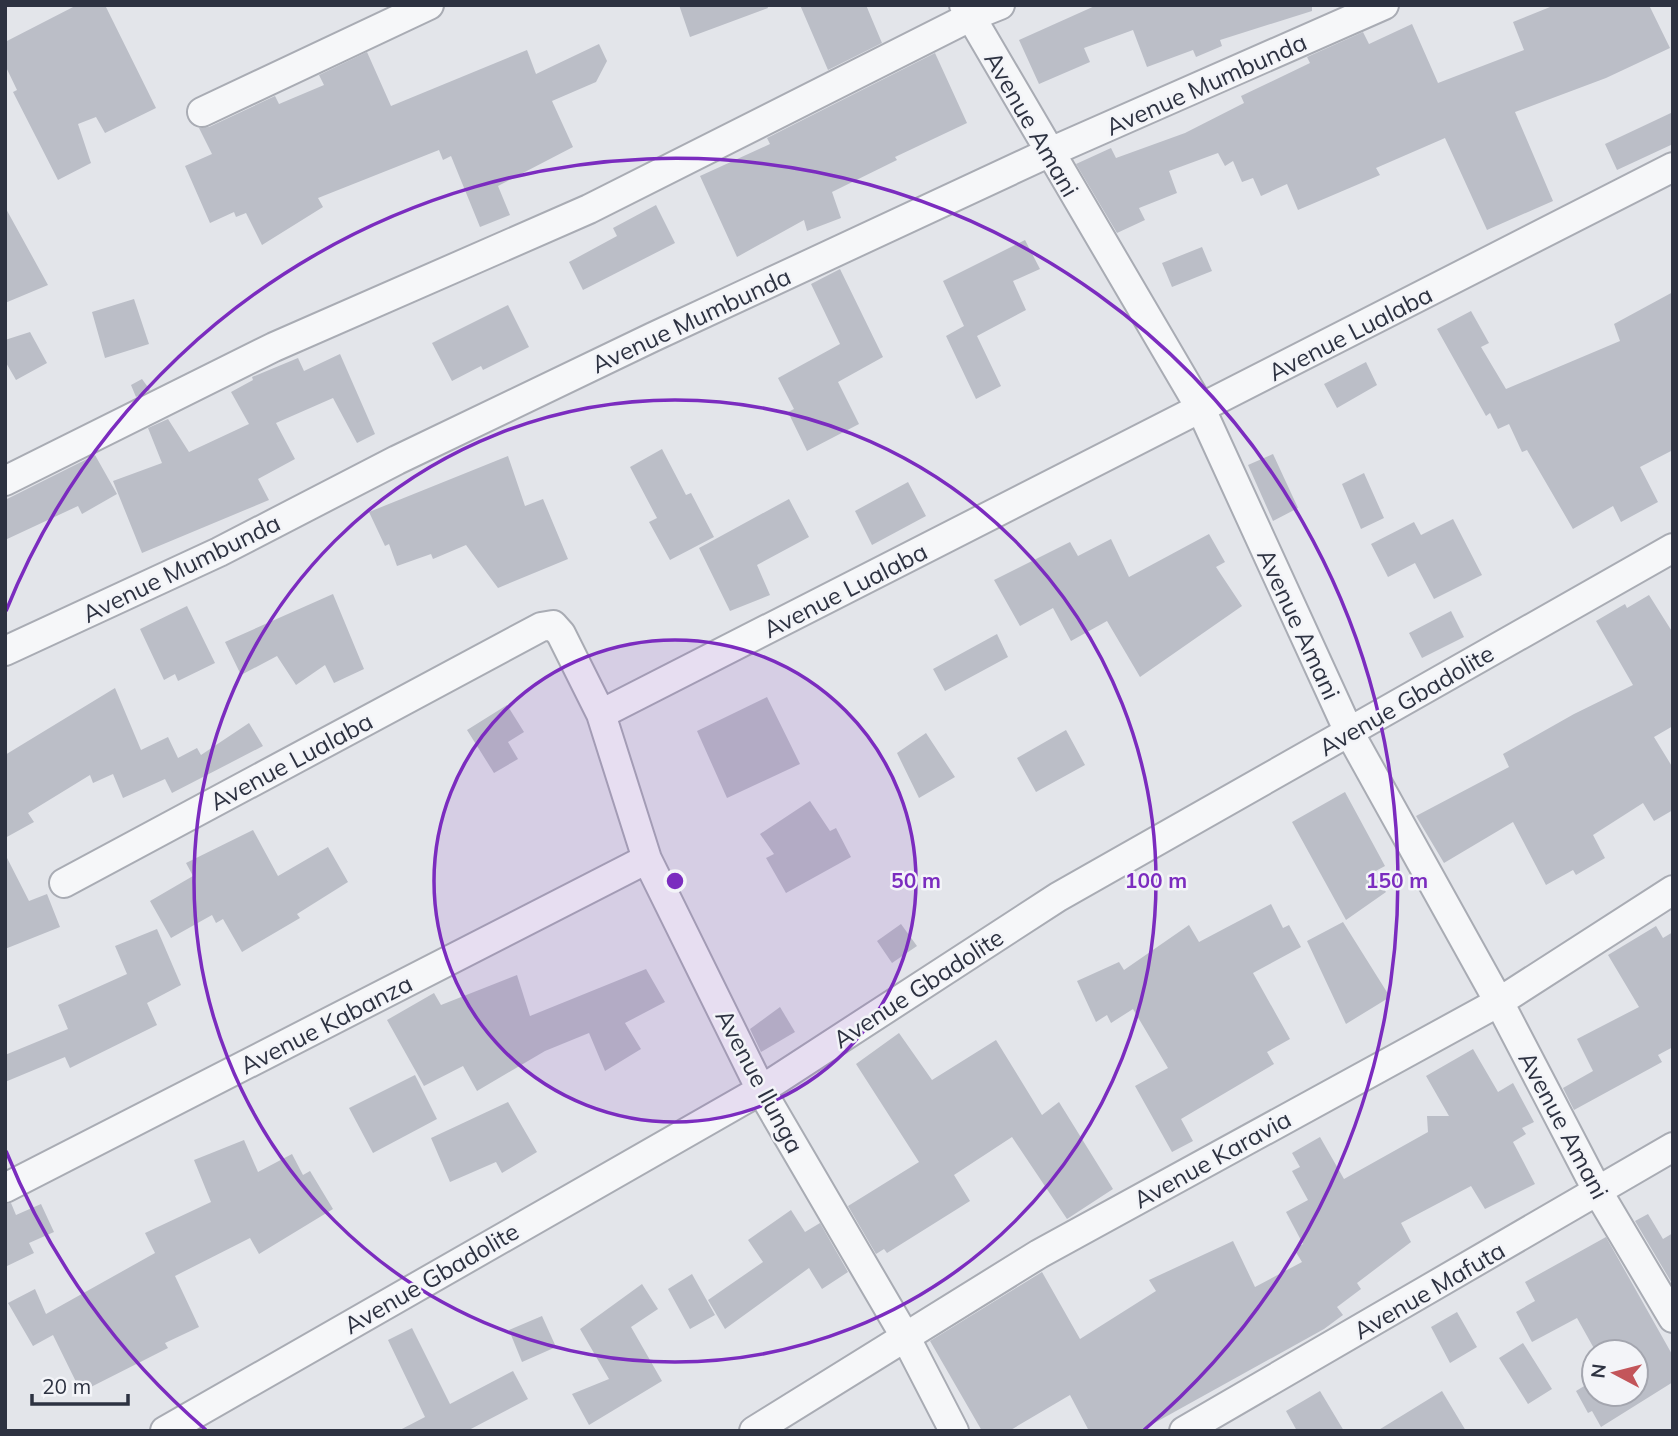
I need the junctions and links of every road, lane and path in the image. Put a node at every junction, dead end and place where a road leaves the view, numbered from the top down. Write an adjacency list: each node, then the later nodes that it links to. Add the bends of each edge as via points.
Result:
1 (429, 5): 5 (street)
2 (1000, 5): 4 (street)
3 (1384, 5): 6 (street, Avenue Mumbunda)
4 (967, 11): 6 (street, Avenue Amani); 9 (street, via 589,209 274,347)
5 (202, 112)
6 (1048, 153): 8 (street, Avenue Amani); 11 (street, Avenue Mumbunda, via 653,337 219,552)
7 (1673, 167): 8 (street, Avenue Lualaba)
8 (1201, 409): 12 (street, Avenue Lualaba); 13 (street, Avenue Amani)
9 (5, 481)
10 (1673, 548): 13 (street, Avenue Gbadolite)
11 (5, 651)
12 (601, 714): 14 (street, Avenue Ilunga); 15 (street, Avenue Lualaba, via 558,628 547,625)
13 (1349, 733): 17 (street, Avenue Amani); 18 (street, Avenue Gbadolite, via 1058,897)
14 (647, 859): 18 (street, Avenue Ilunga); 20 (street, Avenue Kabanza)
15 (64, 883)
16 (1673, 890): 17 (street, Avenue Karavia)
17 (1499, 1002): 21 (street, Avenue Amani); 23 (street, Avenue Karavia, via 1038,1254)
18 (761, 1090): 23 (street, Avenue Ilunga); 24 (street, Avenue Gbadolite)
19 (1673, 1147): 21 (street, Avenue Mafuta)
20 (7, 1184)
21 (1598, 1192): 22 (street, Avenue Amani); 27 (street, Avenue Mafuta)
22 (1672, 1315)
23 (906, 1338): 25 (street, Avenue Karavia); 26 (street, Avenue Ilunga)
24 (166, 1431)
25 (754, 1431)
26 (954, 1431)
27 (1184, 1431)

